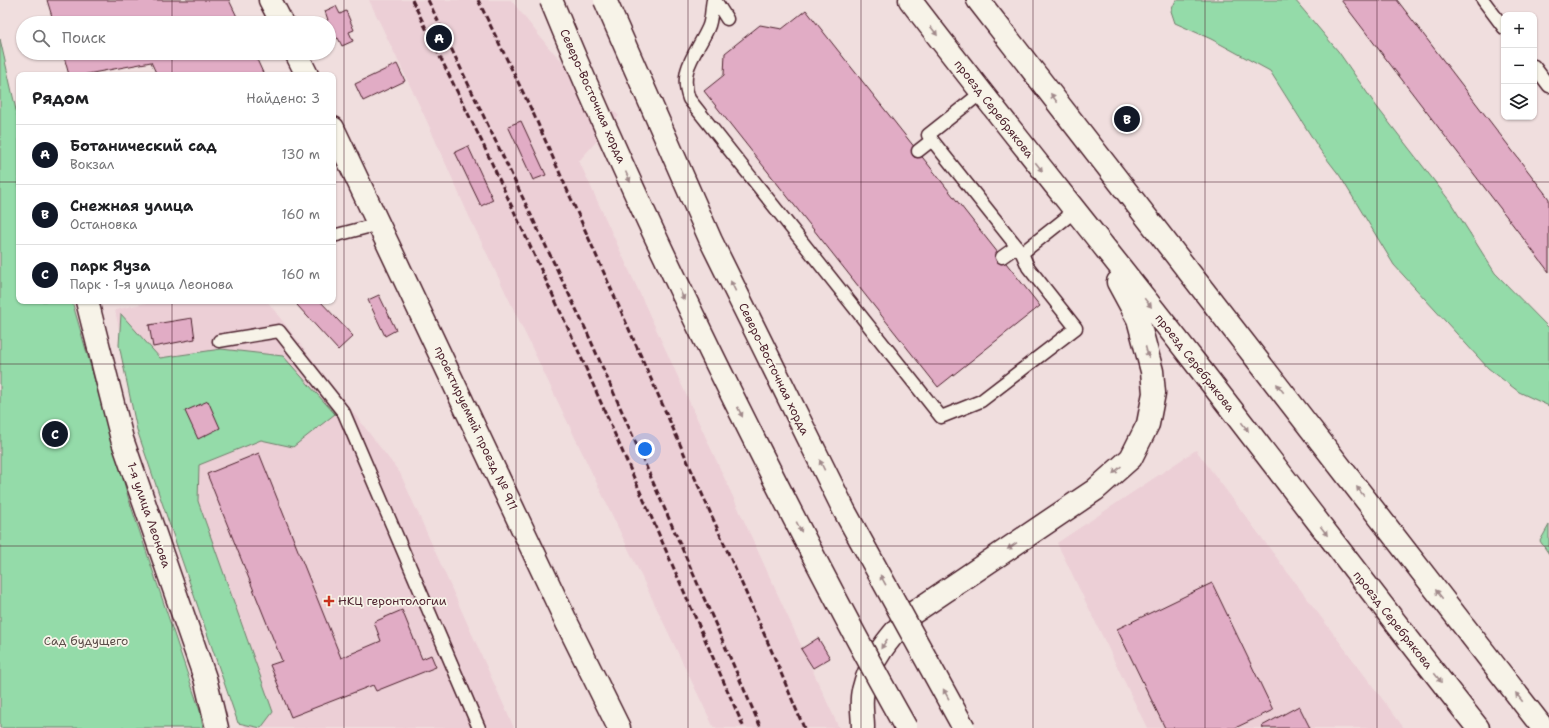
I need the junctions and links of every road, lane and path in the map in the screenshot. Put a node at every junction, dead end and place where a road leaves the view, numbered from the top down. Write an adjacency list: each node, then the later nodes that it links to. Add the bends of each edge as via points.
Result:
1 (270, 0): 8 (main road)
2 (551, 0): 31 (main road, Северо-Восточная хорда, one-way to 31, bridge, via 575,60 698,329 852,631)
3 (605, 0): 32 (main road, Северо-Восточная хорда, one-way to 3, bridge, via 844,510 711,242)
4 (714, 0): 9 (lane); 23 (lane, via 709,26 686,70 685,87 689,99 941,417 981,401 1076,328 1028,267)
5 (910, 0): 15 (main road, проезд Серебрякова, one-way to 15)
6 (978, 0): 34 (main road, one-way to 6)
7 (1483, 0): 10 (lane)
8 (278, 16)
9 (727, 19)
10 (1501, 24)
11 (300, 60): 13 (main road)
12 (1537, 70): 14 (lane)
13 (306, 72)
14 (1549, 86)
15 (981, 93): 17 (lane, via 928,135); 19 (main road, проезд Серебрякова, one-way to 19)
16 (336, 134): 20 (main road, проектируемый проезд № 911)
17 (932, 140): 18 (lane); 23 (lane)
18 (918, 151)
19 (1075, 211): 21 (main road, проезд Серебрякова); 23 (lane)
20 (379, 224): 22 (lane); 29 (main road, проектируемый проезд № 911)
21 (1088, 229): 30 (main road, one-way to 30, via 1138,319 1152,371 1154,393 1148,424 1131,458 1095,490 910,615 891,635 873,662 862,692); 33 (main road, проезд Серебрякова, one-way to 33, via 1194,361)
22 (336, 235)
23 (1019, 250): 24 (lane)
24 (1002, 258)
25 (88, 304): 27 (main road, 1-я улица Леонова, via 122,439 205,678)
26 (219, 341): 28 (lane, via 279,331 344,413)
27 (217, 728)
28 (479, 728)
29 (619, 728)
30 (863, 728)
31 (906, 728)
32 (964, 728)
33 (1478, 728)
34 (1543, 728)

